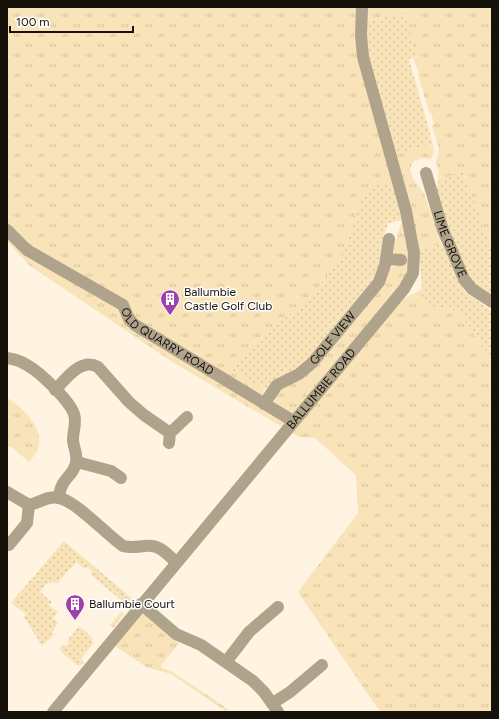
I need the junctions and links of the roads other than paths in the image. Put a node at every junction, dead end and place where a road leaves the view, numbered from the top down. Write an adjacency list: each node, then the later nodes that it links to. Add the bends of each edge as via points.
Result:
1 (362, 7): 12 (street, BALLUMBIE ROAD, via 363,57 406,212 414,253 413,273 404,288)
2 (426, 173): 7 (street, LIME GROVE, via 443,230 464,279 472,289)
3 (7, 230): 10 (street, OLD QUARRY ROAD, via 27,250 123,305 129,319 135,325)
4 (389, 239): 5 (street, GOLF VIEW)
5 (387, 259): 6 (street); 10 (street, GOLF VIEW, via 379,282 312,363 299,374 277,385)
6 (401, 260)
7 (492, 302)
8 (7, 358): 9 (street, via 26,364 38,372)
9 (54, 390): 11 (street, via 76,369 85,363 92,363 129,402 170,438); 13 (street, via 71,408 74,416 76,425 73,439)
10 (264, 404): 12 (street, OLD QUARRY ROAD)
11 (186, 417)
12 (294, 422): 19 (street, BALLUMBIE ROAD)
13 (77, 462): 14 (street, via 111,471); 16 (street, via 62,481)
14 (121, 478)
15 (7, 492): 17 (street)
16 (59, 498): 17 (street, via 51,497); 19 (street, via 70,503 123,546 132,549 152,546 162,550)
17 (29, 505): 18 (street, via 27,523)
18 (9, 545)
19 (176, 562): 20 (street, BALLUMBIE ROAD)
20 (141, 604): 22 (street, via 176,634 201,645); 25 (street, BALLUMBIE ROAD)
21 (278, 607): 22 (street, via 248,632)
22 (226, 662): 24 (street, via 253,681)
23 (322, 665): 24 (street)
24 (275, 708)
25 (53, 712)

